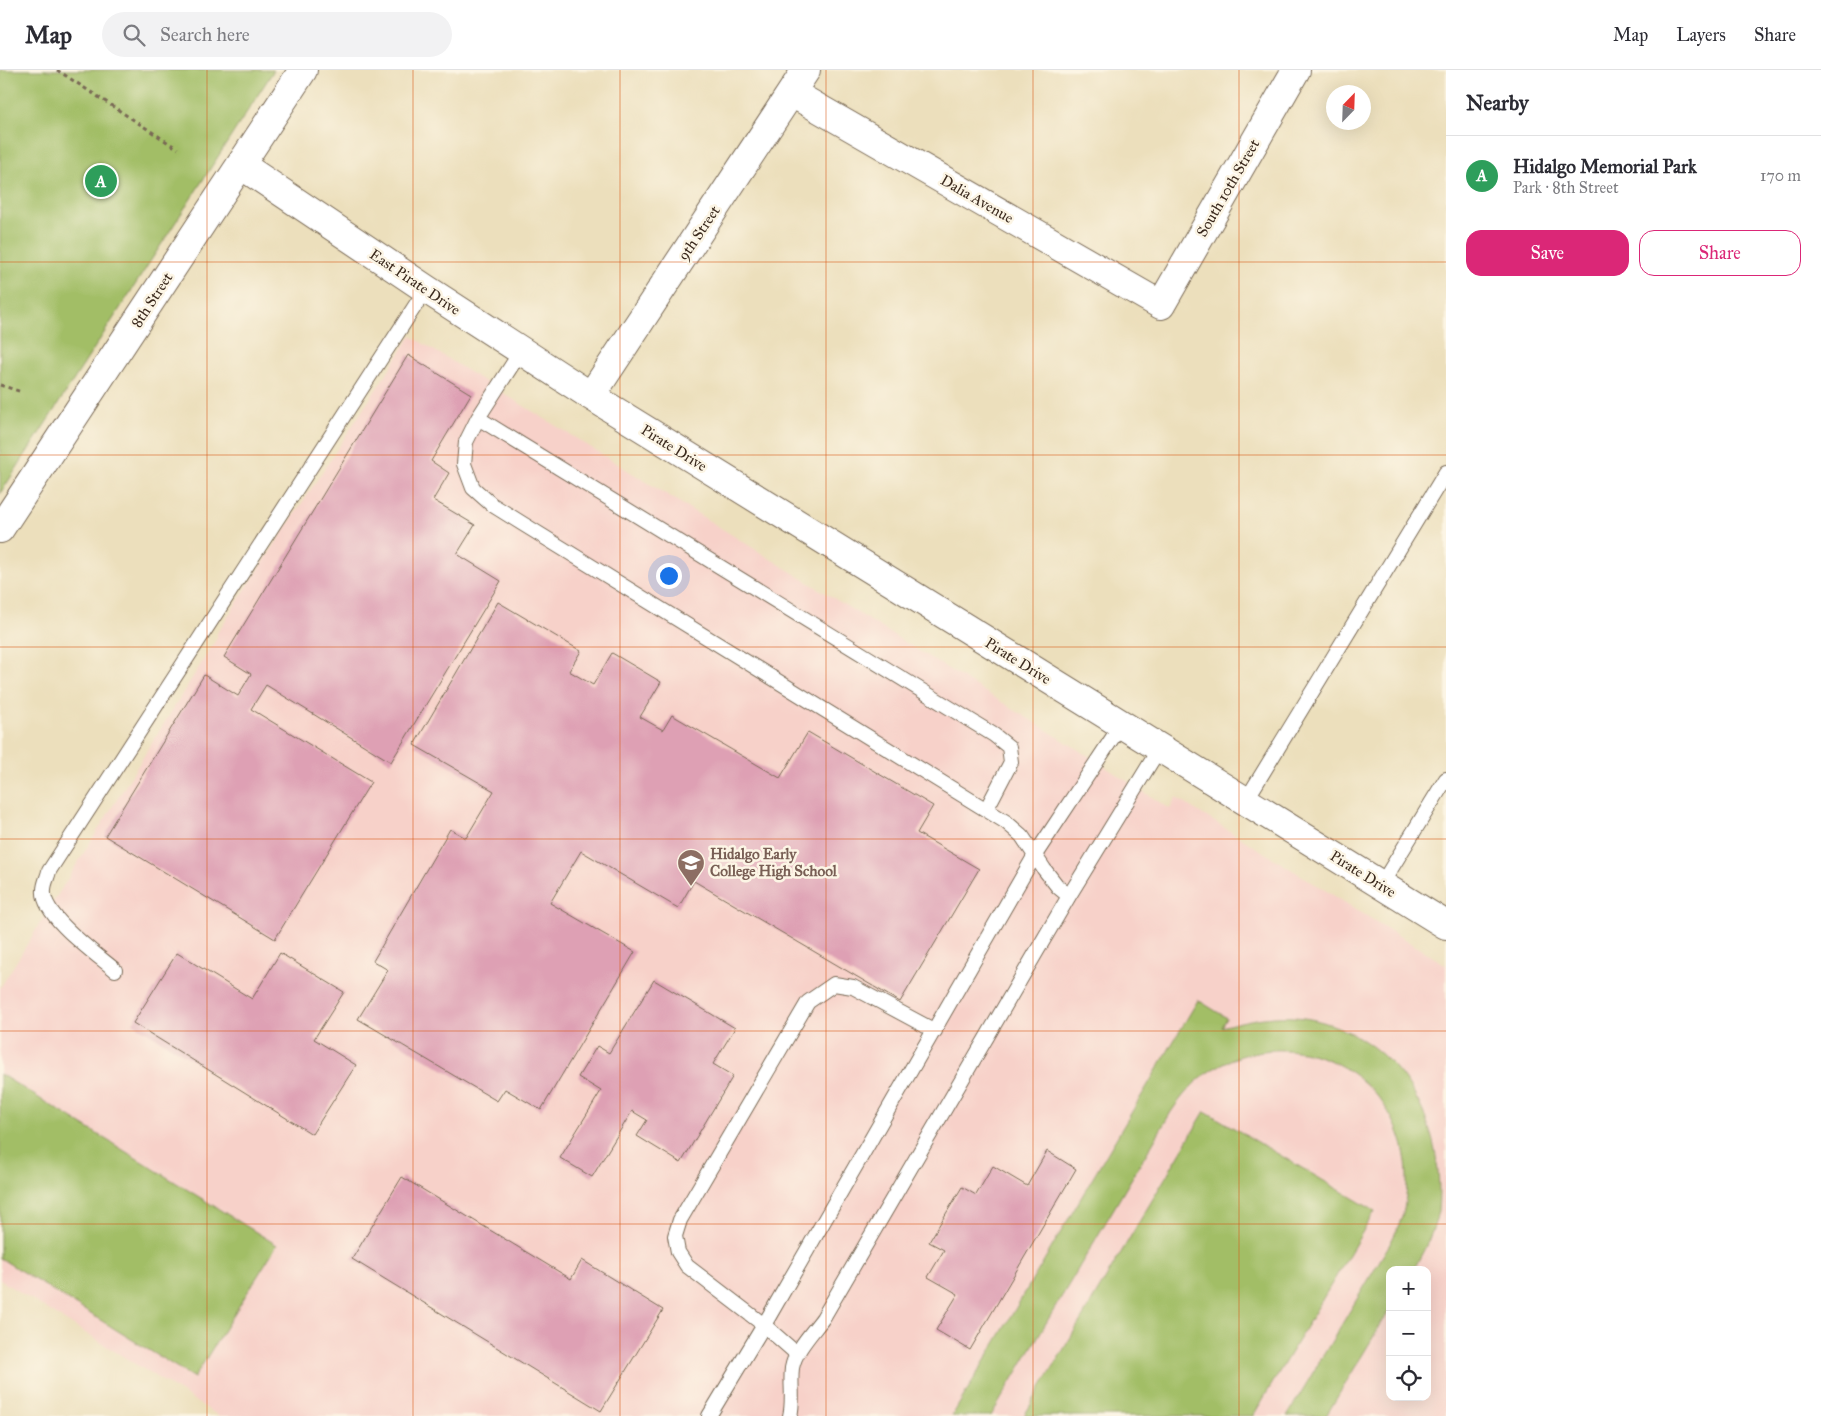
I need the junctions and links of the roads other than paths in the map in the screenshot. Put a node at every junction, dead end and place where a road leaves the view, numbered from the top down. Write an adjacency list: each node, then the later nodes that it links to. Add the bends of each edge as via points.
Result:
1 (303, 70): 5 (street, 8th Street)
2 (806, 70): 4 (street, 9th Street)
3 (1296, 70): 7 (street, South 10th Street)
4 (792, 93): 7 (street, Dalia Avenue); 9 (street, 9th Street)
5 (241, 165): 6 (street, East Pirate Drive); 12 (street, 8th Street)
6 (426, 289): 8 (street, East Pirate Drive); 22 (lane, via 49,871 45,900 56,920)
7 (1161, 306)
8 (521, 351): 9 (street, East Pirate Drive); 10 (lane)
9 (591, 396): 13 (street, Pirate Drive)
10 (478, 418): 17 (lane, via 466,442 464,464 473,488 492,504); 17 (lane, via 994,735 1009,748 1011,762)
11 (1446, 472): 16 (lane)
12 (0, 529)
13 (1121, 725): 14 (street, Pirate Drive); 18 (lane)
14 (1159, 749): 16 (street, Pirate Drive); 20 (lane)
15 (1446, 779): 19 (lane)
16 (1245, 802): 19 (street, Pirate Drive)
17 (986, 810): 18 (lane, via 1022,836)
18 (1036, 856): 20 (lane, via 1058,887); 23 (lane)
19 (1381, 885): 21 (street, Pirate Drive)
20 (1070, 896): 25 (lane, via 823,1318)
21 (1446, 925)
22 (115, 970)
23 (935, 1031): 24 (lane); 24 (lane, via 853,987 834,984 808,1002 680,1220 675,1236 678,1252 687,1266)
24 (764, 1325): 25 (lane); 26 (lane)
25 (798, 1354): 27 (lane, via 792,1368 793,1406)
26 (709, 1416)
27 (790, 1416)

